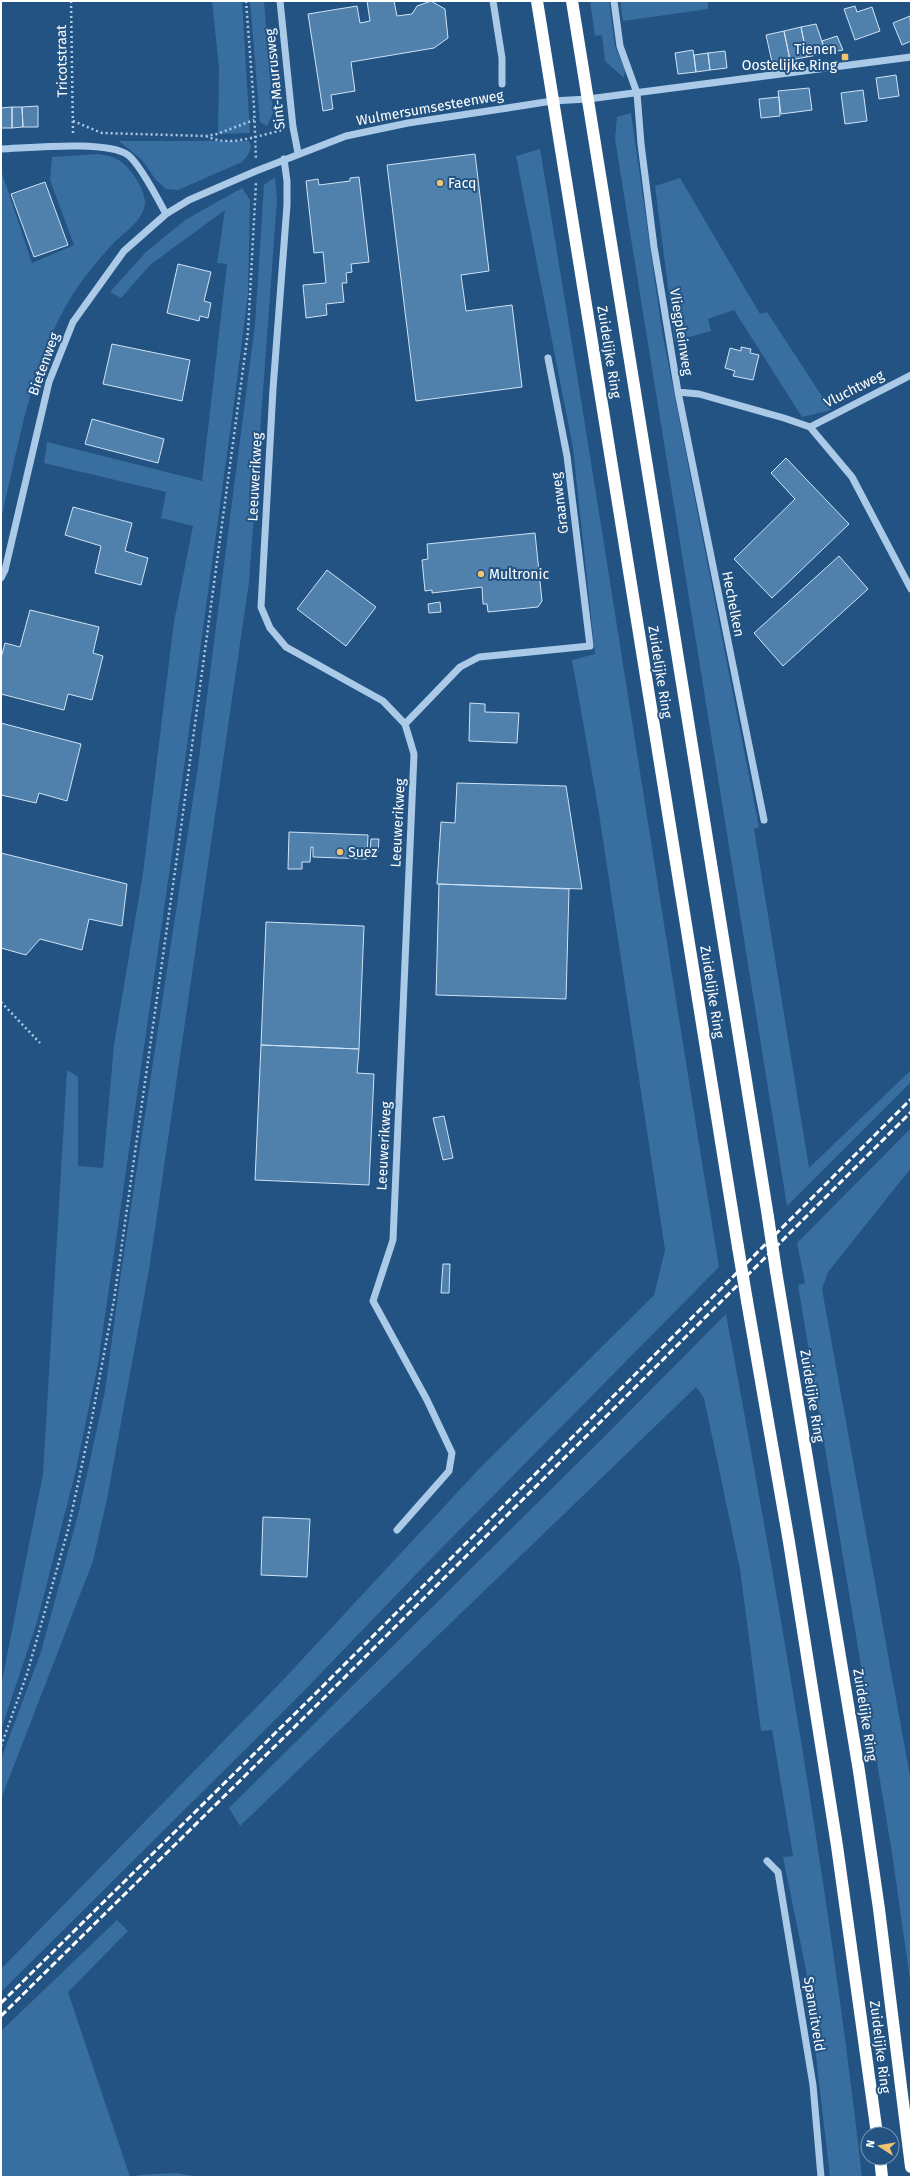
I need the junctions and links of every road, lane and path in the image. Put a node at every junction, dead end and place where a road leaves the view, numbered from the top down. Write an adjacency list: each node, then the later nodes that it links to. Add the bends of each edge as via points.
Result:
1 (71, 1): 15 (path, Tricotstraat, via 73,121 102,133)
2 (246, 1): 13 (path)
3 (280, 1): 14 (street, Sint-Maurusweg)
4 (493, 1): 9 (street, via 502,58)
5 (537, 1): 12 (highway, Zuidelijke Ring)
6 (572, 1): 11 (highway, Zuidelijke Ring)
7 (614, 1): 10 (street, Vliegpleinweg, via 620,46)
8 (911, 57): 10 (street, Wulmersumsesteenweg)
9 (502, 84)
10 (637, 92): 11 (street, Wulmersumsesteenweg); 24 (street, Vliegpleinweg, via 653,239)
11 (588, 99): 12 (street, Wulmersumsesteenweg); 37 (highway, Zuidelijke Ring, bridge, via 859,1771)
12 (552, 101): 18 (street, Wulmersumsesteenweg, via 378,128); 35 (highway, Zuidelijke Ring, bridge, via 738,1247 789,1542 837,1846)
13 (254, 120): 15 (path); 16 (path)
14 (293, 127): 16 (path, via 264,134); 18 (street, Sint-Maurusweg)
15 (206, 136): 16 (path, via 214,140)
16 (255, 139): 20 (path)
17 (1, 149): 21 (street, via 72,147 118,150 129,156)
18 (298, 153): 19 (street, Wulmersumsesteenweg)
19 (284, 159): 20 (street, Wulmersumsesteenweg); 28 (street, Leeuwerikweg, via 287,205 273,389 261,607 270,628 286,647 384,700)
20 (256, 171): 21 (street, Wulmersumsesteenweg, via 189,200); 33 (path, via 248,332 114,1300 68,1530 27,1674)
21 (166, 214): 26 (street, Bietenweg, via 124,251 73,322 49,382)
22 (548, 358): 28 (street, Graanweg, via 567,456 590,646 479,657 460,667)
23 (911, 375): 25 (street, Vluchtweg)
24 (678, 392): 25 (street, Vliegpleinweg, via 706,396); 29 (street, Hechelken)
25 (810, 427): 27 (street, via 852,477)
26 (1, 578)
27 (911, 589)
28 (404, 724): 32 (street, Leeuwerikweg, via 414,754 393,1240 374,1301 452,1453 449,1471)
29 (764, 820)
30 (1, 1002): 31 (path)
31 (40, 1043)
32 (397, 1530)
33 (1, 1746)
34 (766, 1861): 38 (street, Spanuitveld, via 778,1872 813,2085)
35 (876, 2126)
36 (881, 2166): 39 (highway)
37 (911, 2167)
38 (821, 2177)
39 (882, 2177)

